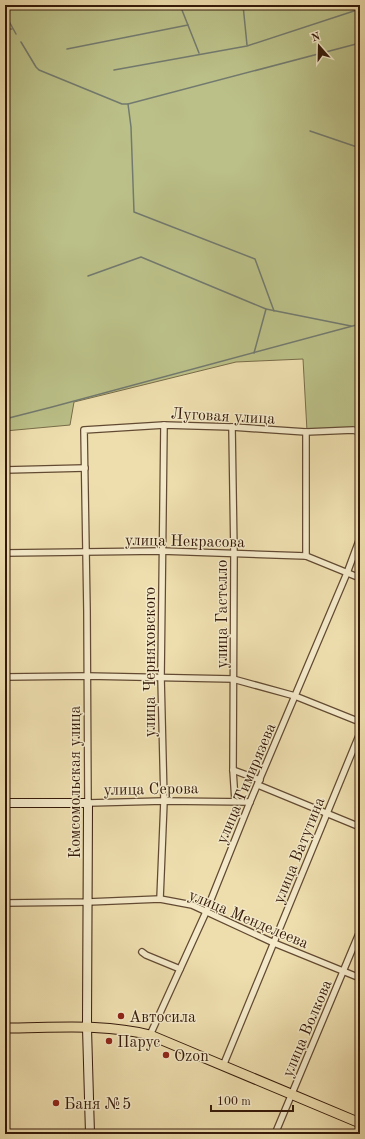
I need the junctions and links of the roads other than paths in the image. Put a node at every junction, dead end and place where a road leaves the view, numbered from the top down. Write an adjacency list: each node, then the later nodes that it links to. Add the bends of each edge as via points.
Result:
1 (164, 425): 2 (street, Луговая улица); 3 (street, Луговая улица); 9 (street, улица Черняховского)
2 (232, 427): 4 (street, Луговая улица); 12 (street, улица Гастелло)
3 (84, 430): 6 (street, Комсомольская улица)
4 (306, 432): 5 (street, Луговая улица); 13 (street)
5 (360, 432)
6 (85, 468): 7 (street); 11 (street, Комсомольская улица)
7 (5, 470)
8 (360, 538): 14 (street, улица Тимирязева)
9 (162, 551): 11 (street, улица Некрасова); 12 (street, улица Некрасова); 18 (street, улица Черняховского)
10 (5, 553): 11 (street, улица Некрасова)
11 (86, 553): 16 (street, Комсомольская улица)
12 (234, 554): 13 (street, улица Некрасова); 19 (street, улица Гастелло)
13 (306, 556): 14 (street, улица Некрасова)
14 (347, 573): 15 (street, улица Некрасова); 20 (street, улица Тимирязева)
15 (360, 578)
16 (88, 676): 17 (street); 18 (street); 29 (street, Комсомольская улица)
17 (5, 677)
18 (161, 677): 19 (street); 25 (street, улица Черняховского)
19 (233, 679): 20 (street); 23 (street, улица Гастелло)
20 (295, 696): 21 (street); 24 (street, улица Тимирязева)
21 (360, 722)
22 (360, 734): 30 (street, улица Ватутина)
23 (233, 770): 24 (street); 26 (street, улица Гастелло)
24 (259, 782): 27 (street, улица Тимирязева); 30 (street)
25 (164, 801): 26 (street, улица Серова); 29 (street, улица Серова); 32 (street, улица Черняховского)
26 (235, 802): 27 (street, улица Серова)
27 (250, 802): 35 (street, улица Тимирязева)
28 (5, 803): 29 (main road, улица Серова)
29 (88, 803): 33 (main road, Комсомольская улица)
30 (327, 814): 31 (street); 37 (street, улица Ватутина)
31 (360, 827)
32 (160, 899): 33 (street, улица Менделеева); 35 (street, улица Менделеева, via 192,905)
33 (88, 902): 34 (street, улица Менделеева); 43 (main road, Комсомольская улица)
34 (5, 903)
35 (206, 912): 37 (street, улица Менделеева); 39 (street, улица Тимирязева)
36 (360, 931): 40 (street, улица Волкова)
37 (274, 943): 40 (street, улица Менделеева); 45 (street, улица Ватутина)
38 (142, 952): 39 (street)
39 (180, 969): 44 (street, улица Тимирязева)
40 (344, 971): 41 (street, улица Менделеева); 46 (street, улица Волкова)
41 (360, 978)
42 (5, 1028): 43 (main road)
43 (87, 1028): 44 (main road, via 125,1030); 48 (main road, Комсомольская улица)
44 (150, 1035): 45 (main road)
45 (223, 1066): 46 (main road)
46 (291, 1094): 47 (main road); 49 (street, улица Волкова)
47 (360, 1123)
48 (90, 1134)
49 (275, 1134)

